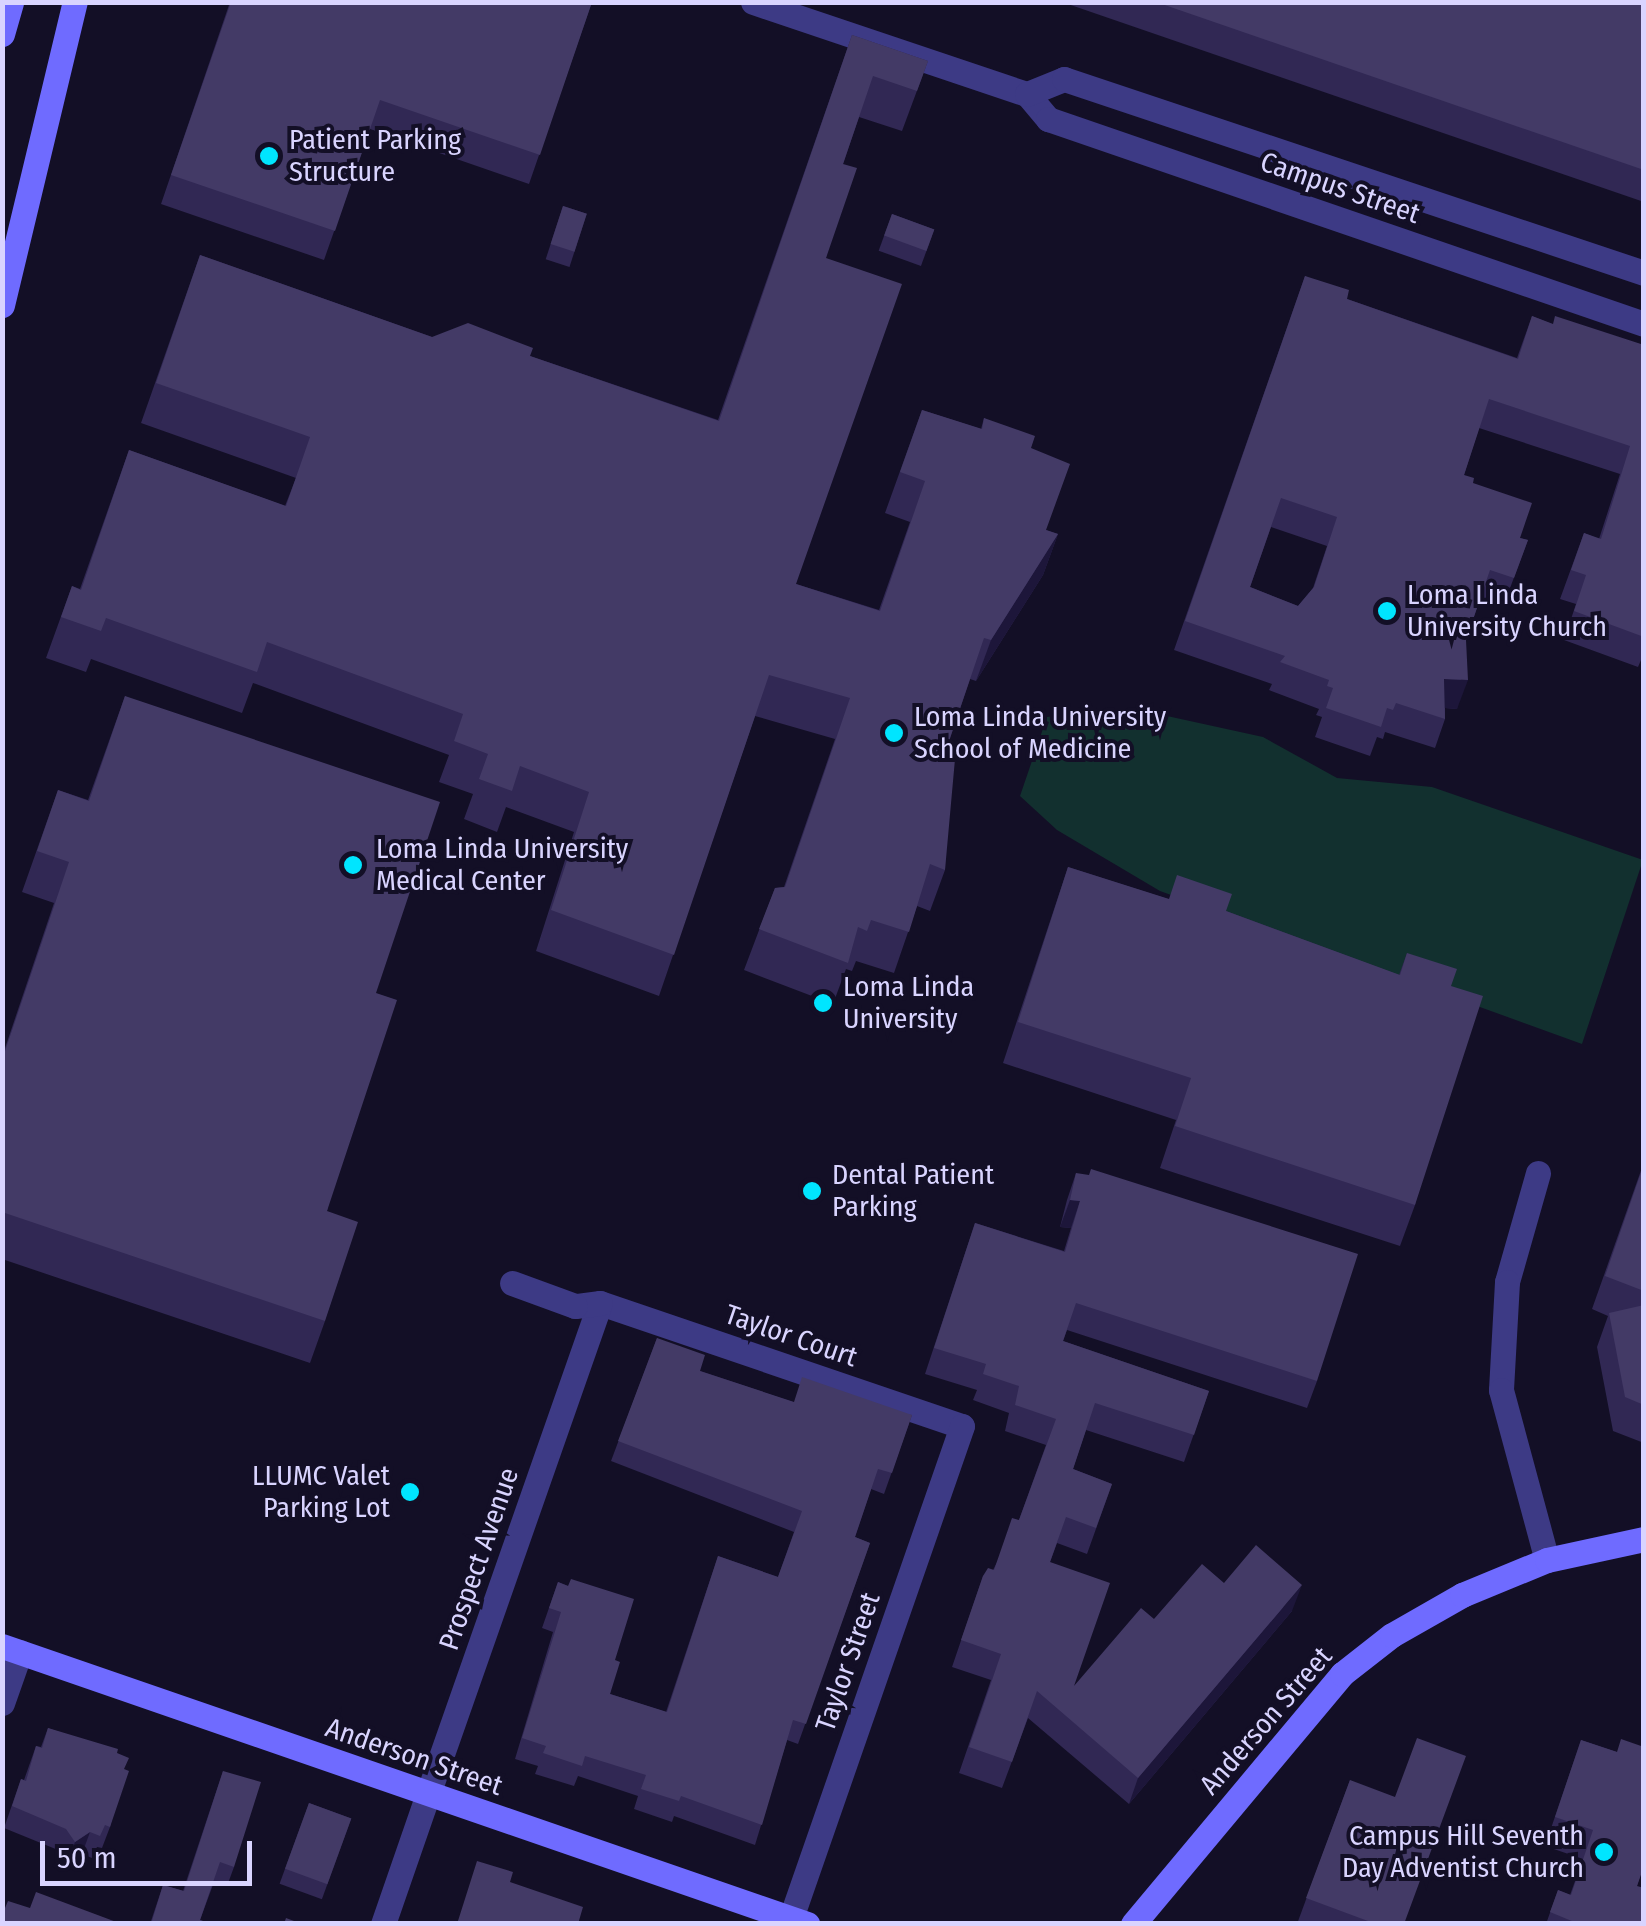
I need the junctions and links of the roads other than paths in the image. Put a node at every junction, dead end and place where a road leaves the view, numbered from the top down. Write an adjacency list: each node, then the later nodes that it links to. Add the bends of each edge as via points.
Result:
1 (11, 2): 4 (main road)
2 (75, 2): 7 (main road)
3 (754, 3): 5 (street, Campus Street)
4 (2, 34)
5 (1028, 94): 6 (street, Campus Street, via 1064,79); 8 (street, Campus Street, via 1048,119)
6 (1644, 273)
7 (2, 305)
8 (1644, 324)
9 (1538, 1172): 14 (street, via 1506,1282 1501,1390)
10 (512, 1283): 11 (street, via 574,1306)
11 (600, 1303): 12 (street, Taylor Court); 17 (street, Prospect Avenue)
12 (962, 1426): 18 (street, Taylor Street)
13 (1644, 1540): 14 (main road, Anderson Street)
14 (1546, 1560): 20 (main road, Anderson Street, via 1392,1634 1342,1674)
15 (11, 1649): 16 (street); 17 (main road, Anderson Street)
16 (2, 1703)
17 (428, 1794): 18 (main road, Anderson Street); 19 (street, Prospect Avenue)
18 (799, 1921)
19 (383, 1924)
20 (1133, 1924)

